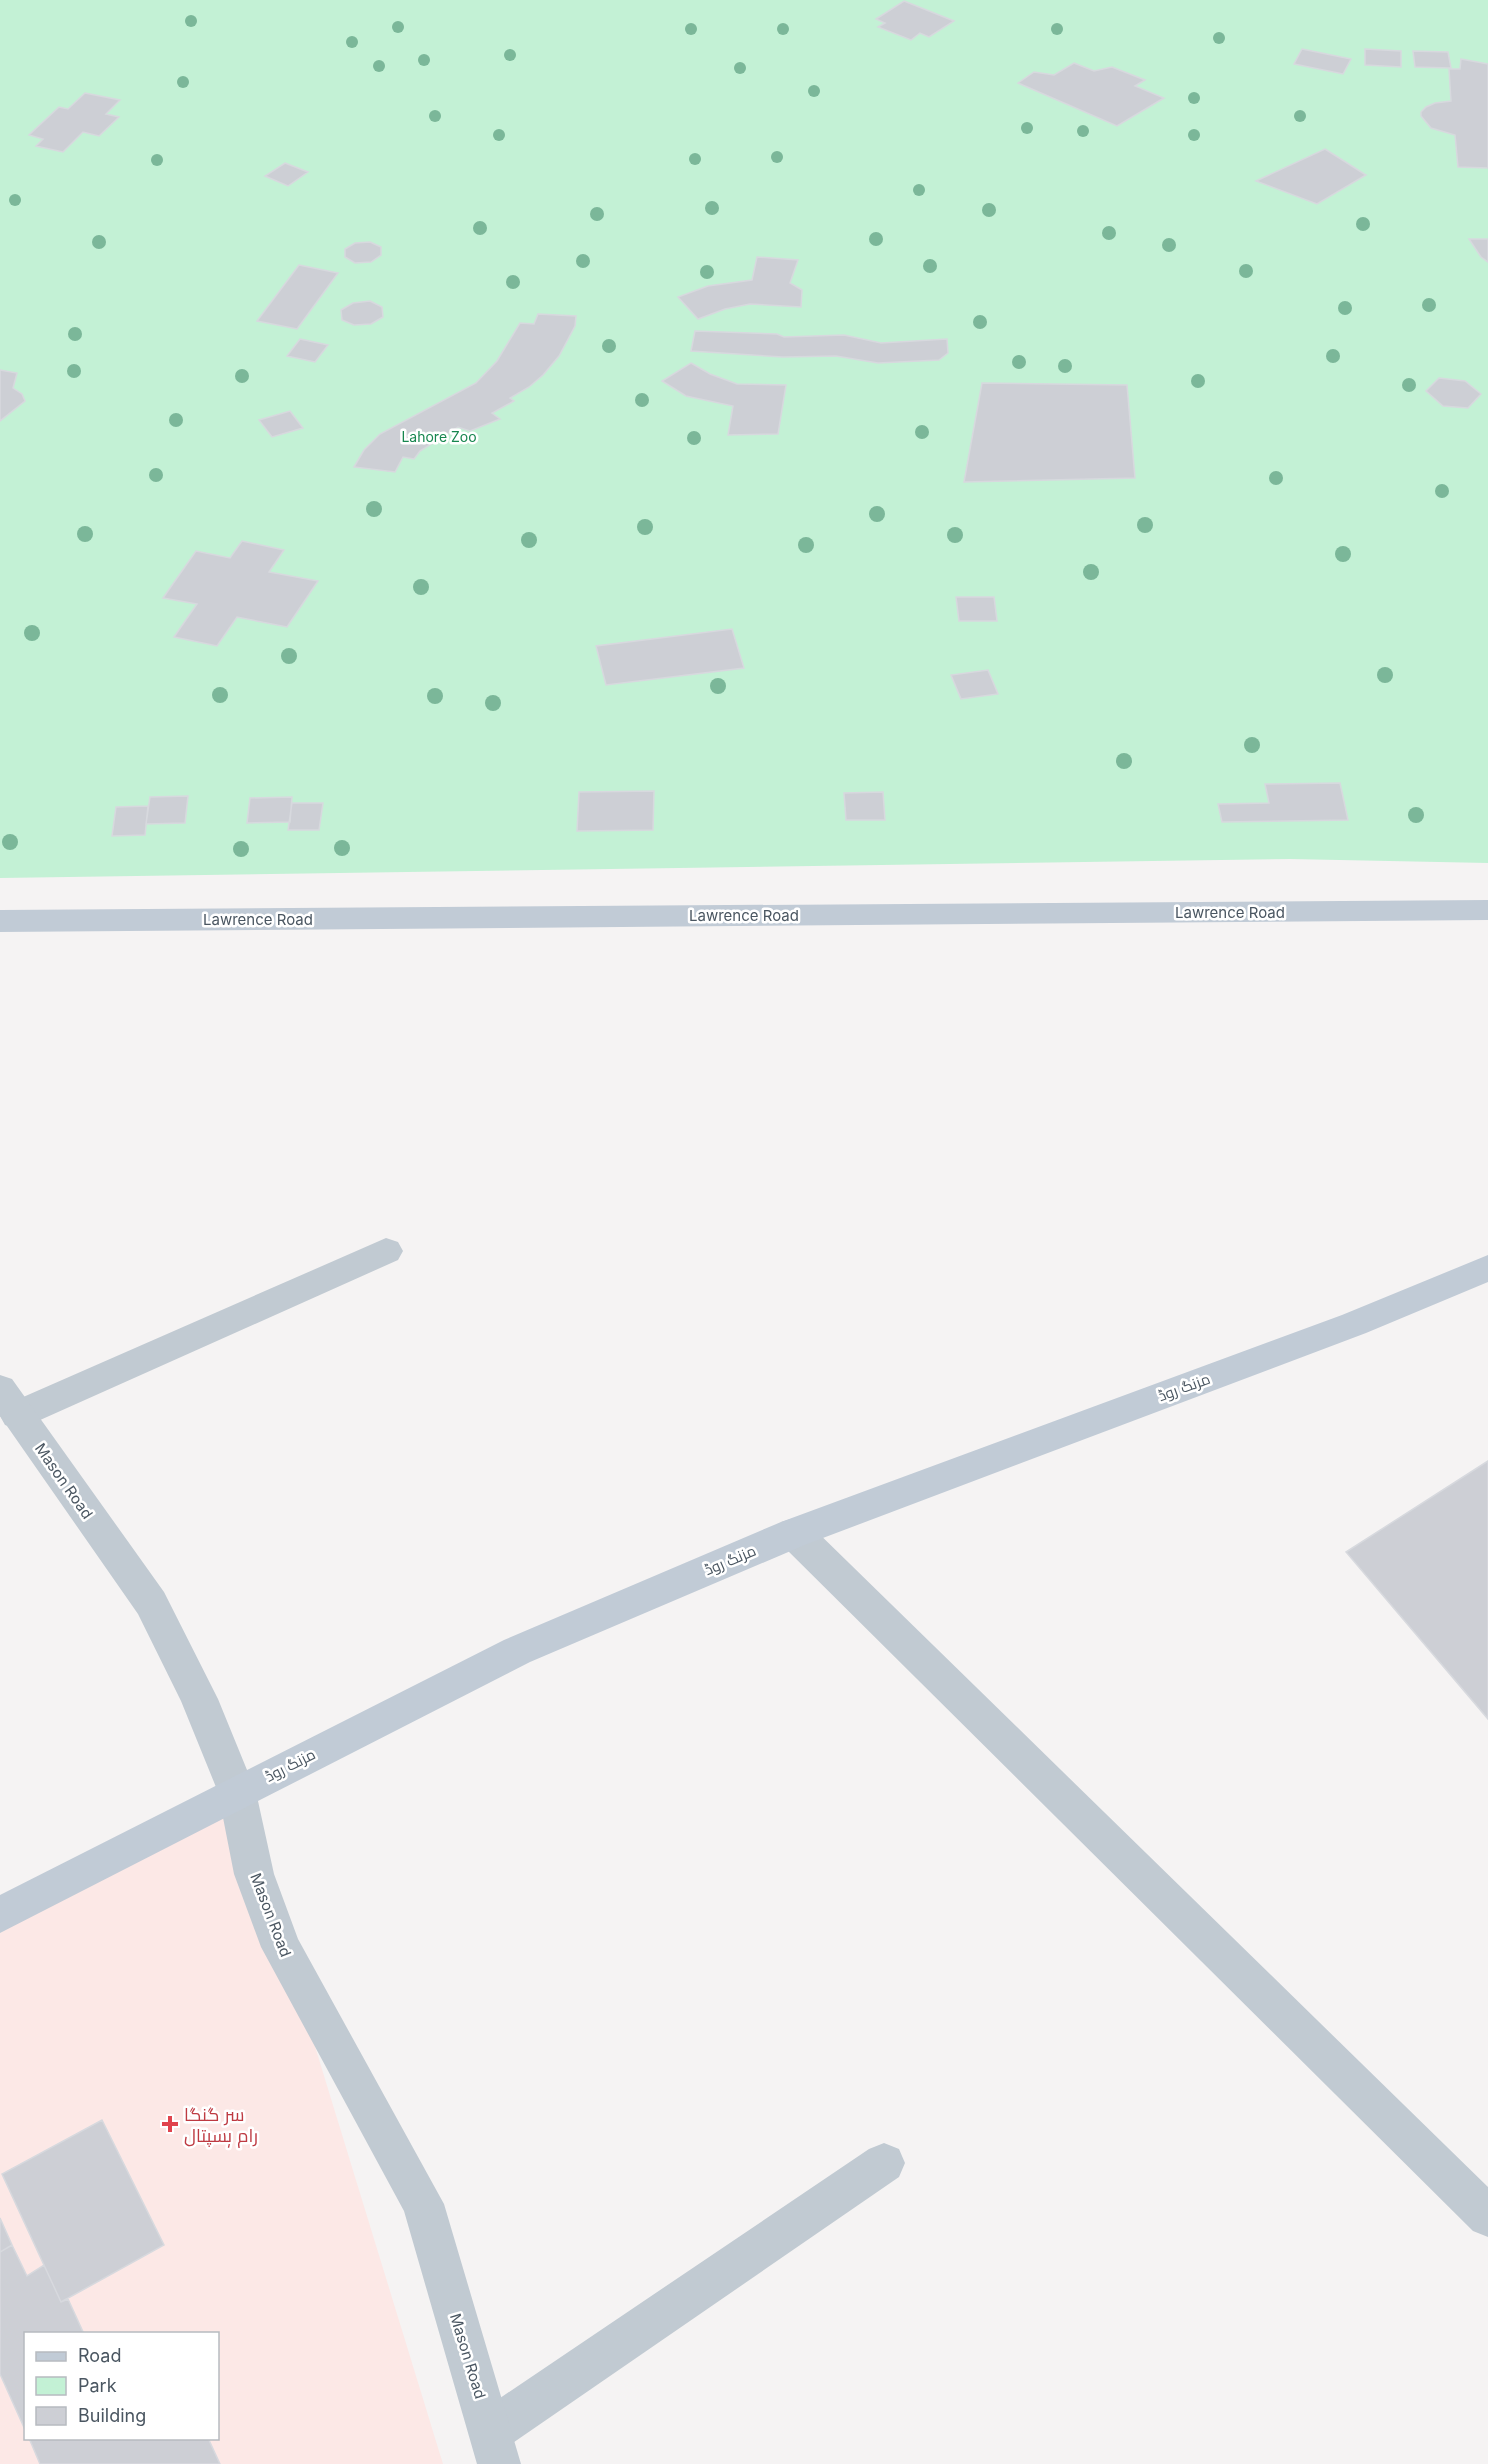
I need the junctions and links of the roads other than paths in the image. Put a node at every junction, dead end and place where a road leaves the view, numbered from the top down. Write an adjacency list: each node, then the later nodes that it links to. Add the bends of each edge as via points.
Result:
1 (1488, 910): 2 (main road, Lawrence Road)
2 (0, 921)
3 (386, 1251): 5 (street)
4 (1488, 1268): 6 (main road, مزنگ روڈ, via 1354,1324)
5 (9, 1402): 7 (street, Mason Road, via 151,1603 199,1699)
6 (794, 1533): 7 (main road, مزنگ روڈ, via 517,1651); 10 (street)
7 (237, 1792): 8 (main road, مزنگ روڈ); 11 (street, Mason Road, via 254,1874 281,1947 423,2204)
8 (0, 1915)
9 (884, 2163): 11 (street)
10 (1488, 2216)
11 (495, 2447)

